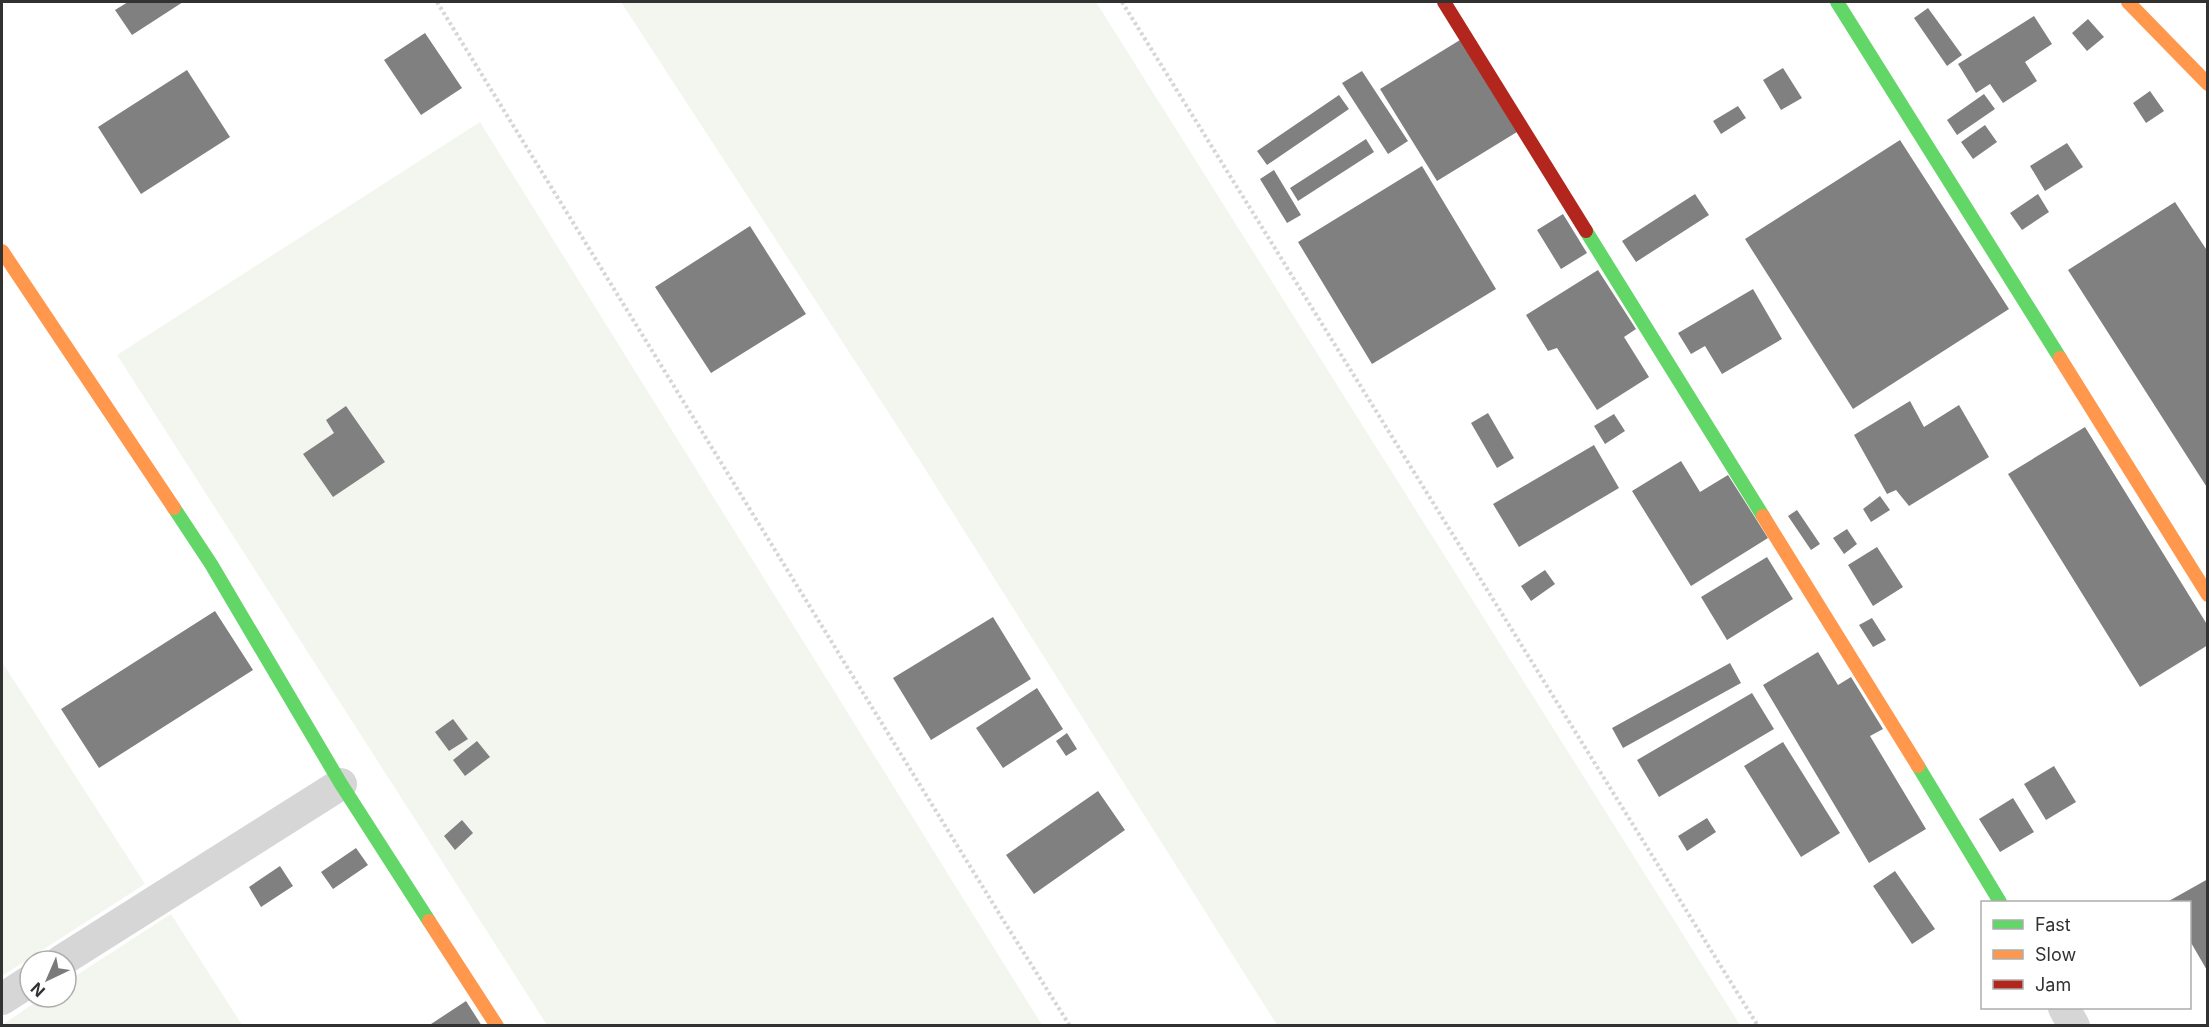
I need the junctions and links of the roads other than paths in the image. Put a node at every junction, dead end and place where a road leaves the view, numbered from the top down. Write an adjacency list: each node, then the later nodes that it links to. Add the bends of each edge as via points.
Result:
1 (1444, 2): 8 (street)
2 (1837, 2): 6 (street)
3 (2128, 2): 4 (street)
4 (2208, 84)
5 (2, 251): 7 (street, via 211,564)
6 (2208, 595)
7 (341, 784): 9 (street); 13 (street)
8 (1999, 901)
9 (78, 950)
10 (18, 989): 11 (street)
11 (2, 999)
12 (2065, 1009): 14 (street)
13 (497, 1026)
14 (2074, 1026)

